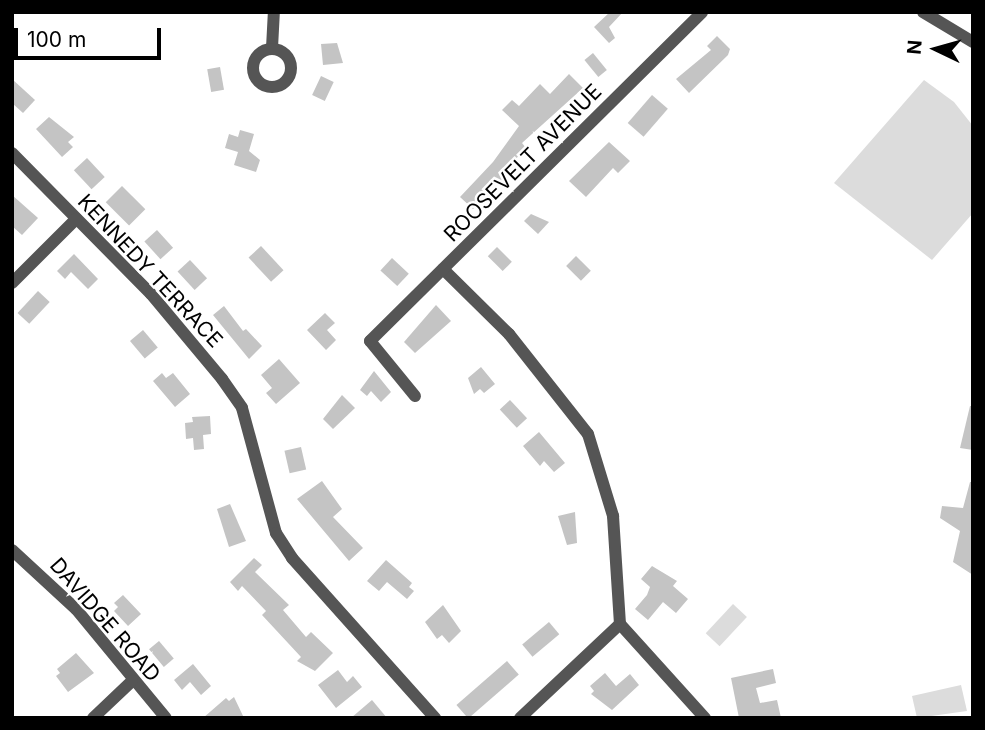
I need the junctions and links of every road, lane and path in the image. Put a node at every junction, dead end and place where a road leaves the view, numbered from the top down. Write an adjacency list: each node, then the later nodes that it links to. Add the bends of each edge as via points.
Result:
1 (274, 12): 5 (street)
2 (702, 12): 8 (street, ROOSEVELT AVENUE)
3 (923, 12): 4 (street)
4 (973, 42)
5 (272, 48)
6 (12, 153): 7 (street, KENNEDY TERRACE)
7 (76, 219): 9 (street); 16 (street, KENNEDY TERRACE, via 187,335 242,408 273,523 292,558)
8 (443, 269): 10 (street, ROOSEVELT AVENUE, via 370,341); 12 (street, via 509,334 588,434 613,516)
9 (12, 283)
10 (415, 396)
11 (13, 550): 13 (street, DAVIDGE ROAD, via 76,609)
12 (620, 624): 17 (street); 18 (street)
13 (132, 681): 14 (street); 15 (street, DAVIDGE ROAD)
14 (93, 718)
15 (166, 718)
16 (435, 718)
17 (520, 718)
18 (705, 718)

